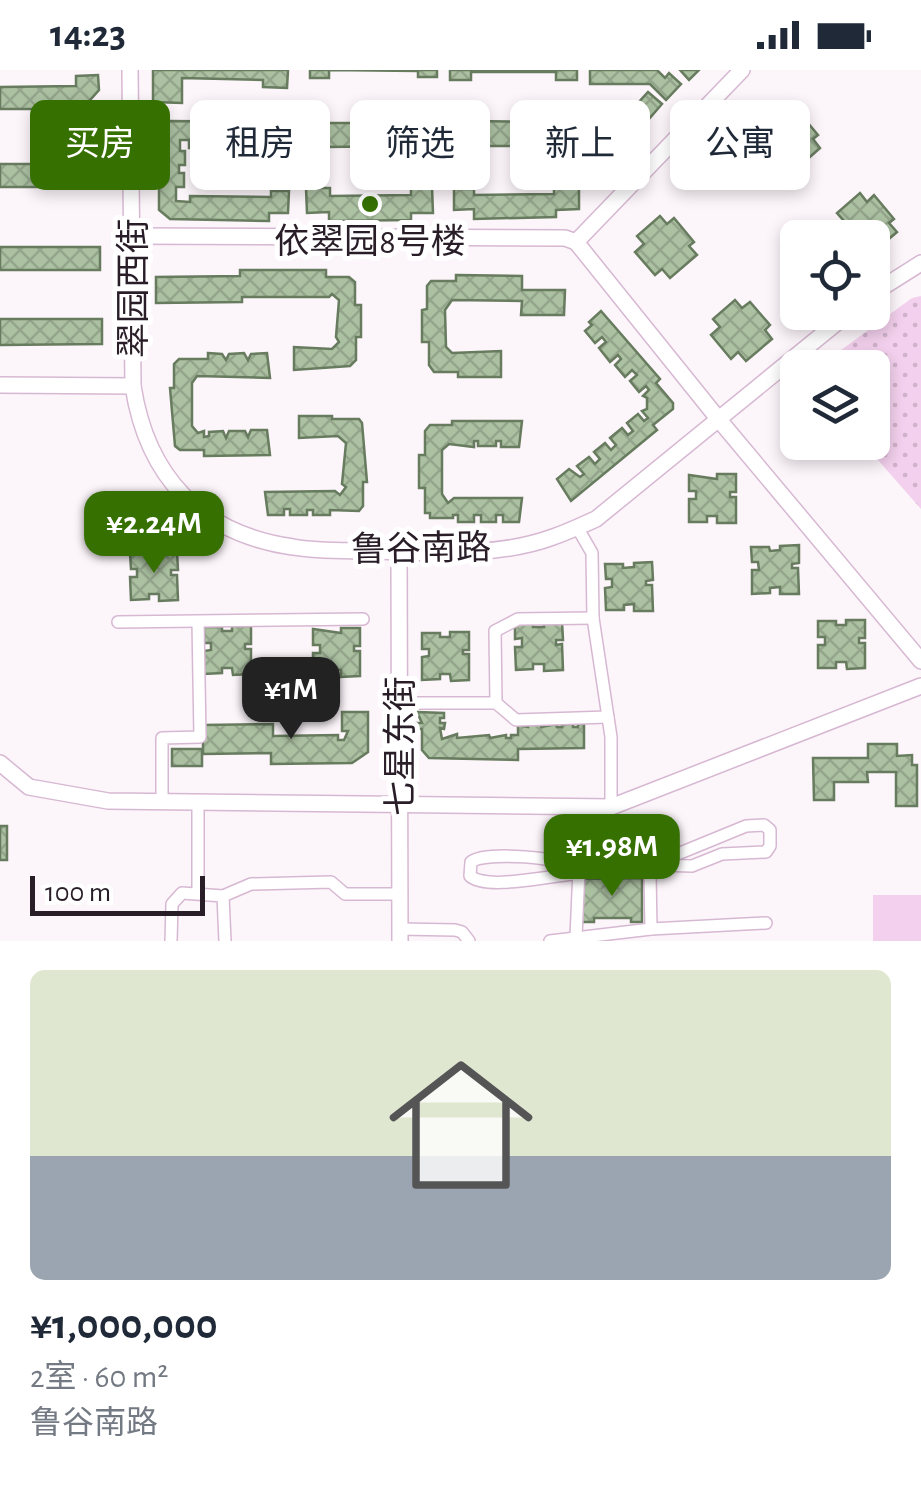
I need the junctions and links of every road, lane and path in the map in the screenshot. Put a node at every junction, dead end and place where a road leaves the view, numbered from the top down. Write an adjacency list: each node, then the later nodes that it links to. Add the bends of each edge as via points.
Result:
1 (130, 70): 3 (street, 翠园西街)
2 (742, 70): 4 (street)
3 (133, 236): 4 (street); 9 (street, 翠园西街)
4 (576, 242): 10 (street)
5 (921, 263): 6 (street)
6 (890, 283)
7 (829, 330): 10 (street, 鲁谷南路)
8 (0, 385): 9 (street)
9 (133, 386): 12 (street, 鲁谷南路, via 160,468 199,511 256,540)
10 (720, 421): 11 (street, 鲁谷南路, via 596,519); 17 (street)
11 (577, 526): 12 (street, 鲁谷南路, via 512,548); 13 (street, via 592,552)
12 (398, 552): 20 (street, 七星东街)
13 (594, 618): 19 (street, via 518,619 495,631); 21 (street)
14 (363, 619): 16 (street)
15 (118, 622): 16 (street)
16 (198, 622): 23 (street, via 200,737 162,738)
17 (921, 661)
18 (921, 686): 26 (street)
19 (496, 702): 20 (street); 21 (street, via 516,720)
20 (400, 703): 25 (street, 七星东街)
21 (608, 716): 26 (street)
22 (0, 763): 23 (street, via 29,787 108,801)
23 (162, 802): 24 (street)
24 (198, 802): 25 (street); 29 (street)
25 (400, 805): 26 (street); 30 (street, 七星东街)
26 (611, 806)
27 (652, 866): 27 (street, via 746,826 770,830 766,852); 28 (street); 33 (street)
28 (578, 872): 28 (street, via 573,864 534,858 470,862 470,876 479,883); 35 (street)
29 (198, 893): 31 (street); 36 (street, via 175,898)
30 (400, 894): 31 (street, via 345,894 331,882 251,884); 34 (street, 七星东街)
31 (223, 896): 37 (street)
32 (766, 924): 33 (street)
33 (651, 929): 35 (street)
34 (400, 935): 38 (street, via 456,930)
35 (576, 937): 39 (street)
36 (171, 941)
37 (225, 941)
38 (469, 941)
39 (550, 941)

